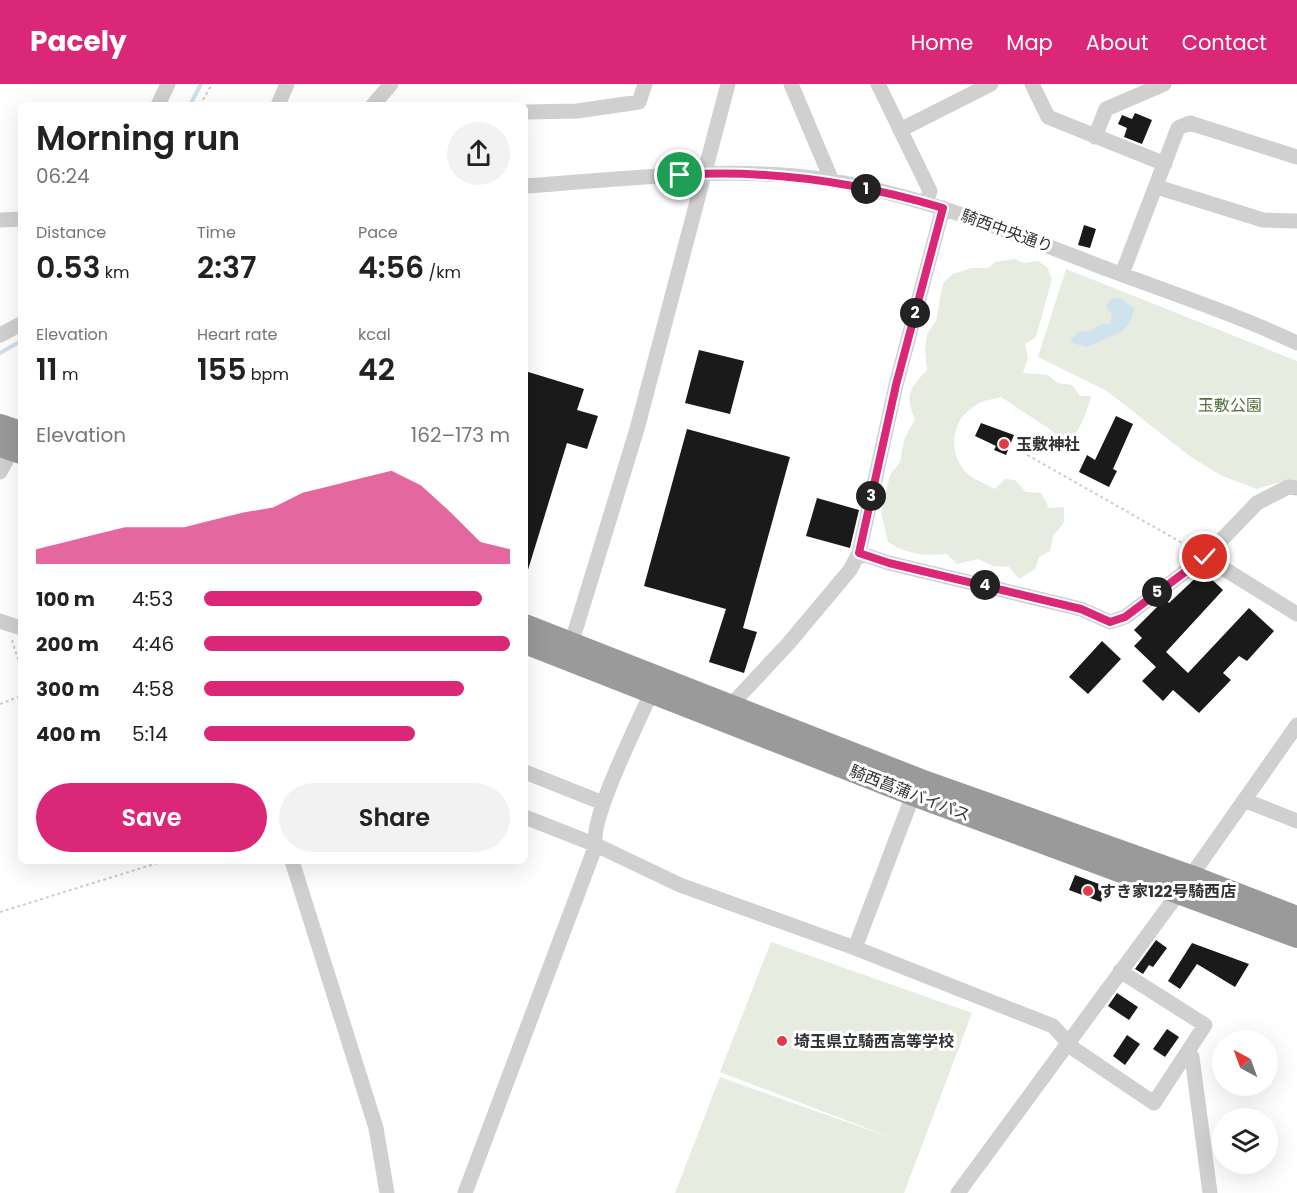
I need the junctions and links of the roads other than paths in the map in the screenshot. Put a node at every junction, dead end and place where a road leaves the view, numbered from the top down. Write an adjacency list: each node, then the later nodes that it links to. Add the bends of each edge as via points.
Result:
1 (168, 84): 11 (street)
2 (287, 84): 12 (street)
3 (391, 84): 13 (street)
4 (645, 84): 14 (street, via 639,102 577,111)
5 (728, 84): 19 (street)
6 (791, 84): 20 (street)
7 (878, 84): 15 (street)
8 (991, 84): 15 (street)
9 (1032, 84): 16 (street, via 1048,117)
10 (1164, 84): 16 (street, via 1106,109)
11 (159, 102)
12 (279, 102)
13 (376, 102)
14 (528, 112)
15 (900, 130): 23 (street, via 930,191)
16 (1095, 137): 18 (street)
17 (1297, 157): 18 (street, via 1190,123 1178,128)
18 (1165, 164): 22 (street)
19 (705, 173): 20 (street, 騎西中央通り); 21 (street, 騎西中央通り); 41 (street, via 637,429)
20 (832, 181): 23 (street, 騎西中央通り)
21 (528, 186)
22 (1157, 187): 27 (street, via 1263,220); 28 (street)
23 (926, 203): 24 (street, 騎西中央通り)
24 (943, 208): 28 (street, 騎西中央通り); 36 (street, via 896,385)
25 (18, 219): 26 (street)
26 (0, 220)
27 (1297, 221)
28 (1122, 274): 31 (street, 騎西中央通り)
29 (18, 326): 30 (street)
30 (0, 335)
31 (1297, 343)
32 (0, 425): 33 (highway)
33 (14, 445): 34 (street)
34 (0, 472)
35 (1297, 488): 37 (street, via 1288,487 1257,503)
36 (859, 553): 37 (street, via 1081,609 1110,622 1125,617); 43 (street, via 850,570 788,644)
37 (1205, 557): 38 (street)
38 (1297, 614)
39 (528, 627): 41 (highway, 騎西菖蒲バイパス)
40 (528, 644): 41 (highway, 騎西菖蒲バイパス)
41 (569, 651): 42 (highway, 騎西菖蒲バイパス); 43 (highway, 騎西菖蒲バイパス)
42 (649, 699): 46 (highway, 騎西菖蒲バイパス); 48 (street)
43 (730, 706): 53 (highway, 騎西菖蒲バイパス)
44 (1297, 725): 47 (street)
45 (528, 773): 48 (street)
46 (913, 795): 53 (highway, 騎西菖蒲バイパス); 56 (street)
47 (1244, 800): 50 (street); 53 (street)
48 (603, 803): 51 (street, via 593,837)
49 (528, 818): 51 (street)
50 (1297, 821)
51 (596, 845): 56 (street, via 680,885); 61 (street)
52 (293, 864): 60 (street, via 376,1128)
53 (1184, 885): 54 (highway, 騎西菖蒲バイパス); 55 (highway, 騎西菖蒲バイパス); 57 (street)
54 (1297, 917)
55 (1297, 937)
56 (855, 948): 58 (street, via 1053,1026)
57 (1120, 971): 58 (street); 59 (street, via 1205,1025)
58 (1067, 1040): 59 (street, via 1074,1049 1154,1103); 62 (street)
59 (1188, 1051): 63 (street, via 1192,1057)
60 (387, 1193)
61 (465, 1193)
62 (958, 1193)
63 (1210, 1193)

